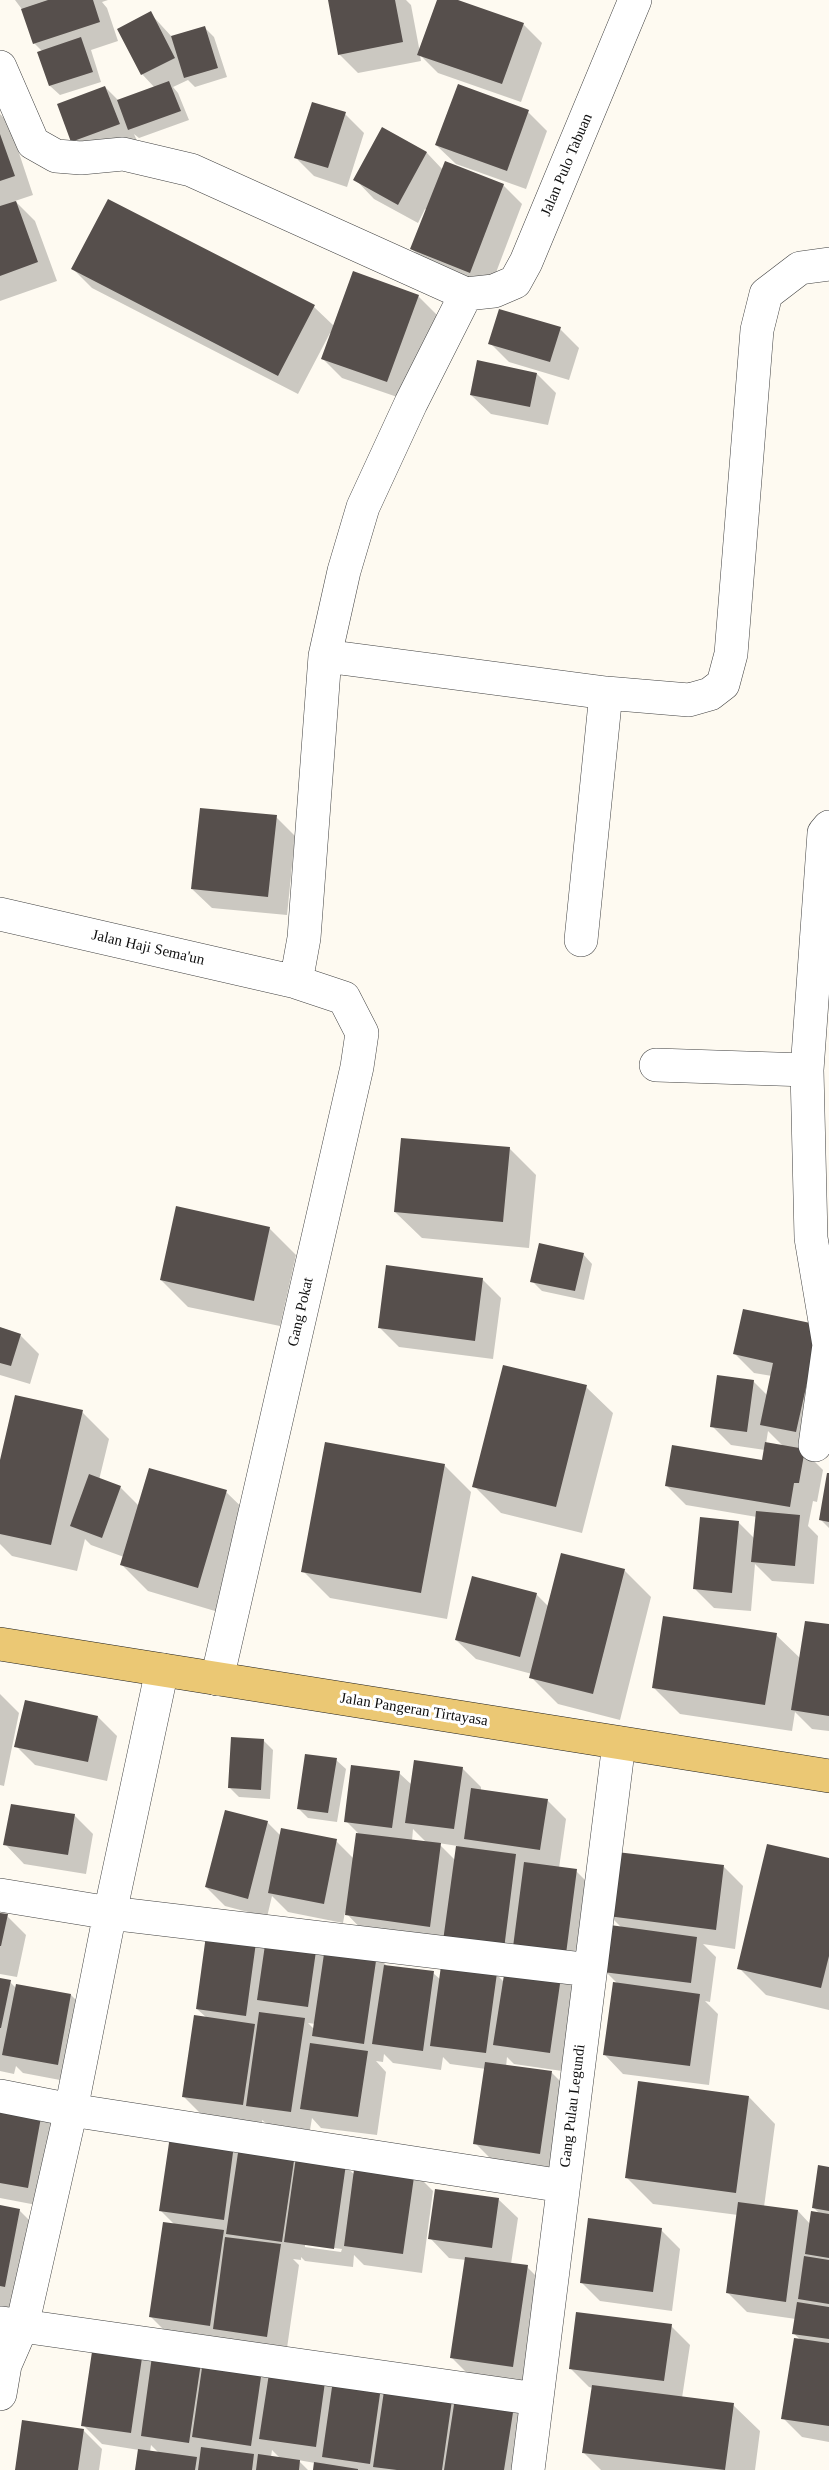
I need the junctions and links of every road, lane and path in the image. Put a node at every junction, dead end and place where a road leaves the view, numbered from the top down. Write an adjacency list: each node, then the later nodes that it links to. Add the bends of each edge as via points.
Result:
1 (635, 0): 4 (street, Jalan Pulo Tabuan, via 515,282 494,291)
2 (2, 79): 4 (street, via 33,143 57,156 123,154 191,170)
3 (829, 264): 6 (street, via 800,268 766,294 757,330 731,654 723,684 710,694 689,700)
4 (466, 294): 5 (street, via 363,507)
5 (325, 656): 6 (street); 10 (street, via 304,938)
6 (606, 693): 9 (street)
7 (829, 827): 12 (street, via 824,833)
8 (0, 914): 10 (street, Jalan Haji Sema'un)
9 (581, 940)
10 (296, 982): 17 (street, Gang Pokat, via 344,998 362,1033)
11 (656, 1065): 12 (street)
12 (807, 1070): 13 (street, via 811,1238)
13 (829, 1345): 14 (street)
14 (814, 1446)
15 (0, 1644): 16 (main road, Jalan Pangeran Tirtayasa)
16 (162, 1670): 17 (main road, Jalan Pangeran Tirtayasa); 21 (street)
17 (218, 1679): 18 (main road, Jalan Pangeran Tirtayasa)
18 (619, 1743): 19 (main road, Jalan Pangeran Tirtayasa); 22 (street, Gang Pulau Legundi)
19 (829, 1776)
20 (0, 1895): 21 (street)
21 (110, 1914): 22 (street); 24 (street)
22 (590, 1970): 25 (street, Gang Pulau Legundi)
23 (0, 2096): 24 (street)
24 (71, 2110): 25 (street); 26 (street)
25 (563, 2186): 28 (street, Gang Pulau Legundi)
26 (11, 2324): 27 (street); 28 (street)
27 (0, 2394)
28 (537, 2399): 29 (street, Gang Pulau Legundi)
29 (528, 2470)

